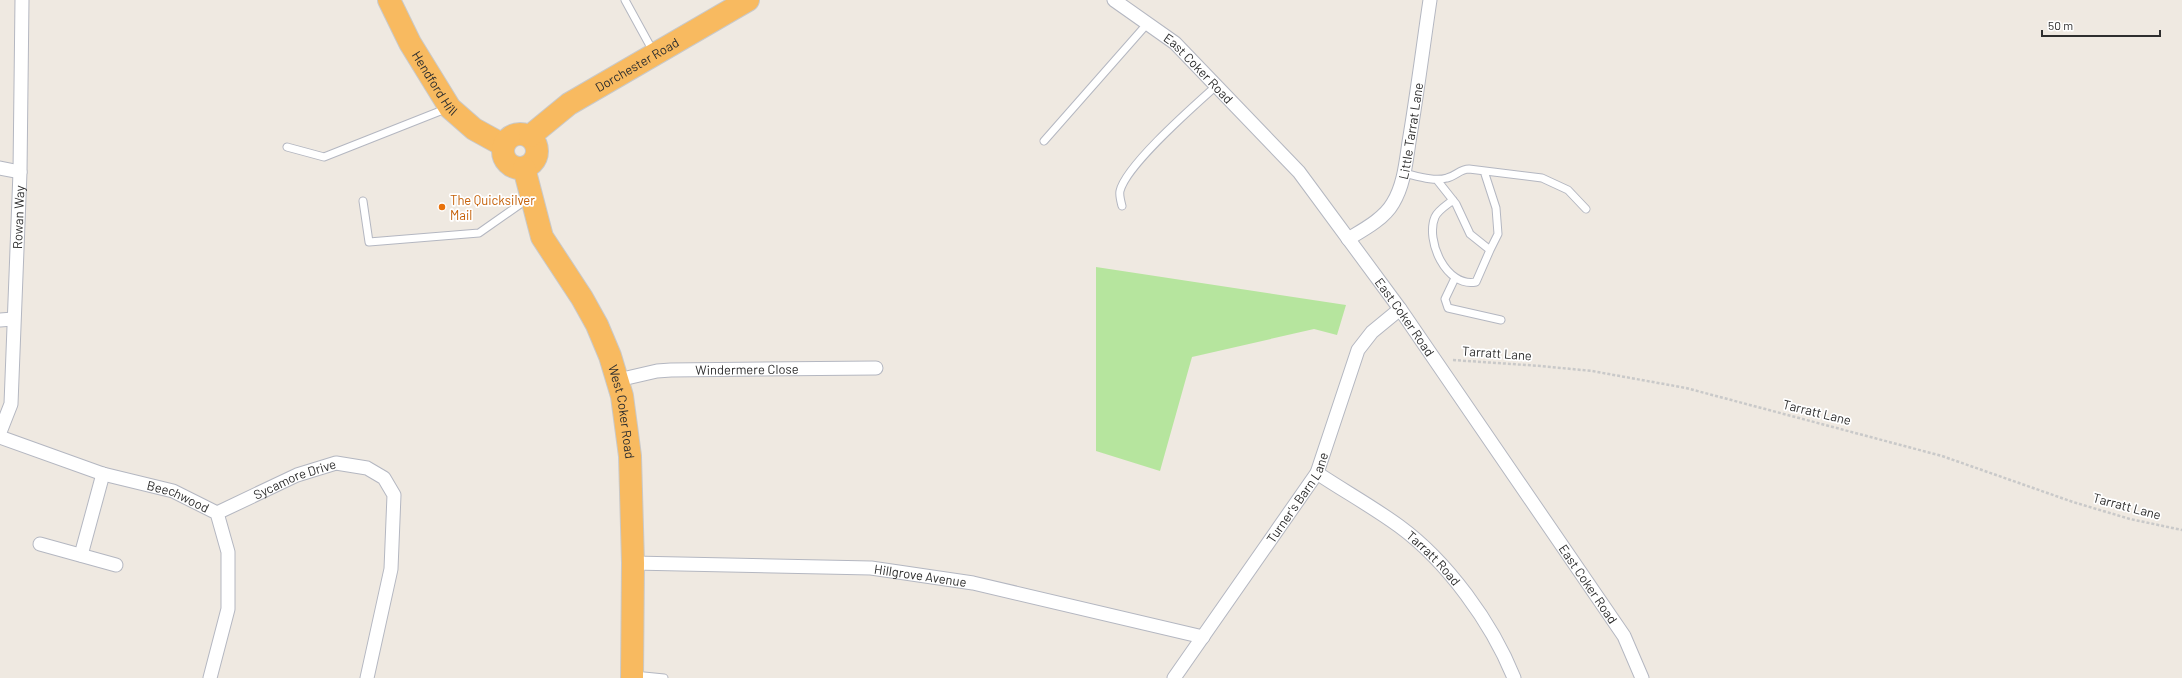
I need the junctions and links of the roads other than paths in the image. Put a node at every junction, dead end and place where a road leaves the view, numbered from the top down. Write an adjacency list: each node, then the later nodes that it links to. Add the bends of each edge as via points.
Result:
1 (22, 0): 18 (street, Rowan Way)
2 (389, 0): 10 (highway, Hendford Hill, via 410,44)
3 (625, 0): 8 (lane)
4 (748, 0): 8 (highway, Dorchester Road)
5 (1114, 0): 7 (street, East Coker Road)
6 (1430, 0): 19 (street, Little Tarrat Lane)
7 (1148, 24): 9 (street, East Coker Road, via 1175,43); 12 (lane)
8 (655, 55): 11 (highway, Dorchester Road, via 569,104)
9 (1216, 86): 24 (lane, via 1177,122 1127,178 1120,192); 26 (street, East Coker Road, via 1299,172)
10 (450, 108): 13 (highway, Hendford Hill, via 474,129); 14 (lane, via 324,157)
11 (530, 136): 13 (highway, via 514,134 505,140); 16 (highway, via 537,151 533,161)
12 (1044, 141)
13 (503, 145): 16 (highway, via 503,156 507,162 513,167)
14 (288, 147)
15 (0, 168): 18 (street)
16 (524, 168): 21 (highway, West Coker Road)
17 (1484, 171): 20 (lane, via 1462,169 1448,178); 25 (lane, via 1542,178 1568,190); 27 (lane, via 1497,215 1498,234)
18 (20, 172): 30 (street, Rowan Way)
19 (1404, 173): 20 (lane); 26 (street, Little Tarrat Lane, via 1393,204 1380,217)
20 (1438, 180): 22 (lane)
21 (530, 196): 23 (lane, via 479,233 369,242); 33 (highway, West Coker Road, via 542,236 597,325)
22 (1453, 200): 27 (lane, via 1470,234); 28 (lane, via 1436,215 1432,233 1441,264)
23 (363, 201)
24 (1122, 206)
25 (1586, 209)
26 (1348, 239): 29 (street, East Coker Road)
27 (1490, 250): 28 (lane, via 1476,282 1469,283)
28 (1455, 278): 31 (lane, via 1445,299 1448,308)
29 (1400, 309): 36 (street, Turner's Barn Lane, via 1372,332 1358,350); 50 (street, East Coker Road, via 1624,636)
30 (6, 320): 34 (street, Rowan Way, via 11,404)
31 (1501, 320)
32 (876, 368): 33 (street, Windermere Close, via 664,371)
33 (618, 380): 41 (highway, West Coker Road, via 630,456)
34 (0, 432)
35 (0, 438): 37 (street, Beechwood)
36 (1317, 473): 43 (street, Turner's Barn Lane); 49 (street, Tarratt Road, via 1400,526 1437,559 1478,611 1506,658)
37 (103, 474): 38 (street, Beechwood, via 173,491); 40 (street)
38 (217, 513): 45 (street, Beechwood, via 228,552 228,609); 46 (street, Sycamore Drive, via 297,474 336,464 367,468 384,478 394,495 391,569)
39 (40, 544): 40 (street)
40 (82, 555): 42 (street)
41 (633, 563): 43 (street, Hillgrove Avenue, via 871,568 973,583); 44 (highway, West Coker Road)
42 (116, 566)
43 (1203, 637): 48 (street, Turner's Barn Lane)
44 (632, 676): 47 (lane)
45 (210, 678)
46 (367, 678)
47 (664, 678)
48 (1174, 678)
49 (1514, 678)
50 (1642, 678)

